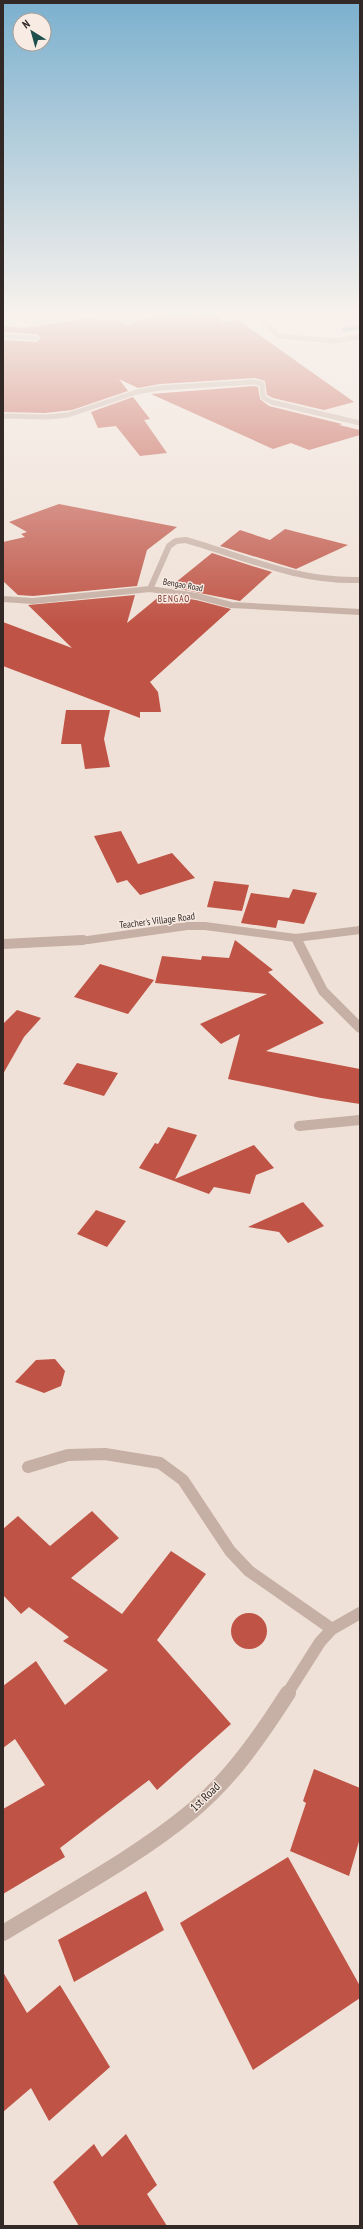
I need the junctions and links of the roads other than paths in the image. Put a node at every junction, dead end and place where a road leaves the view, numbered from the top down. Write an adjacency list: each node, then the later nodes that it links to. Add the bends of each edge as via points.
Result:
1 (339, 418): 2 (street)
2 (360, 423)
3 (360, 580): 4 (street, via 331,582 299,576 186,540 176,541 169,546)
4 (150, 589): 5 (street, Bengao Road, via 33,601); 6 (street, Bengao Road, via 260,608)
5 (3, 599)
6 (360, 612)
7 (360, 930): 8 (street, Teacher's Village Road)
8 (296, 938): 9 (street, Teacher's Village Road, via 187,926 88,940); 10 (street, via 323,991)
9 (3, 944)
10 (360, 1028)
11 (360, 1120): 12 (street)
12 (299, 1126)
13 (28, 1467): 15 (street, via 68,1455 105,1454 160,1463 184,1480 230,1551 249,1571)
14 (360, 1613): 15 (street, 1st Road)
15 (332, 1629): 16 (street, 1st Road, via 320,1642 266,1727 225,1778 193,1810 155,1839)
16 (3, 1933)

